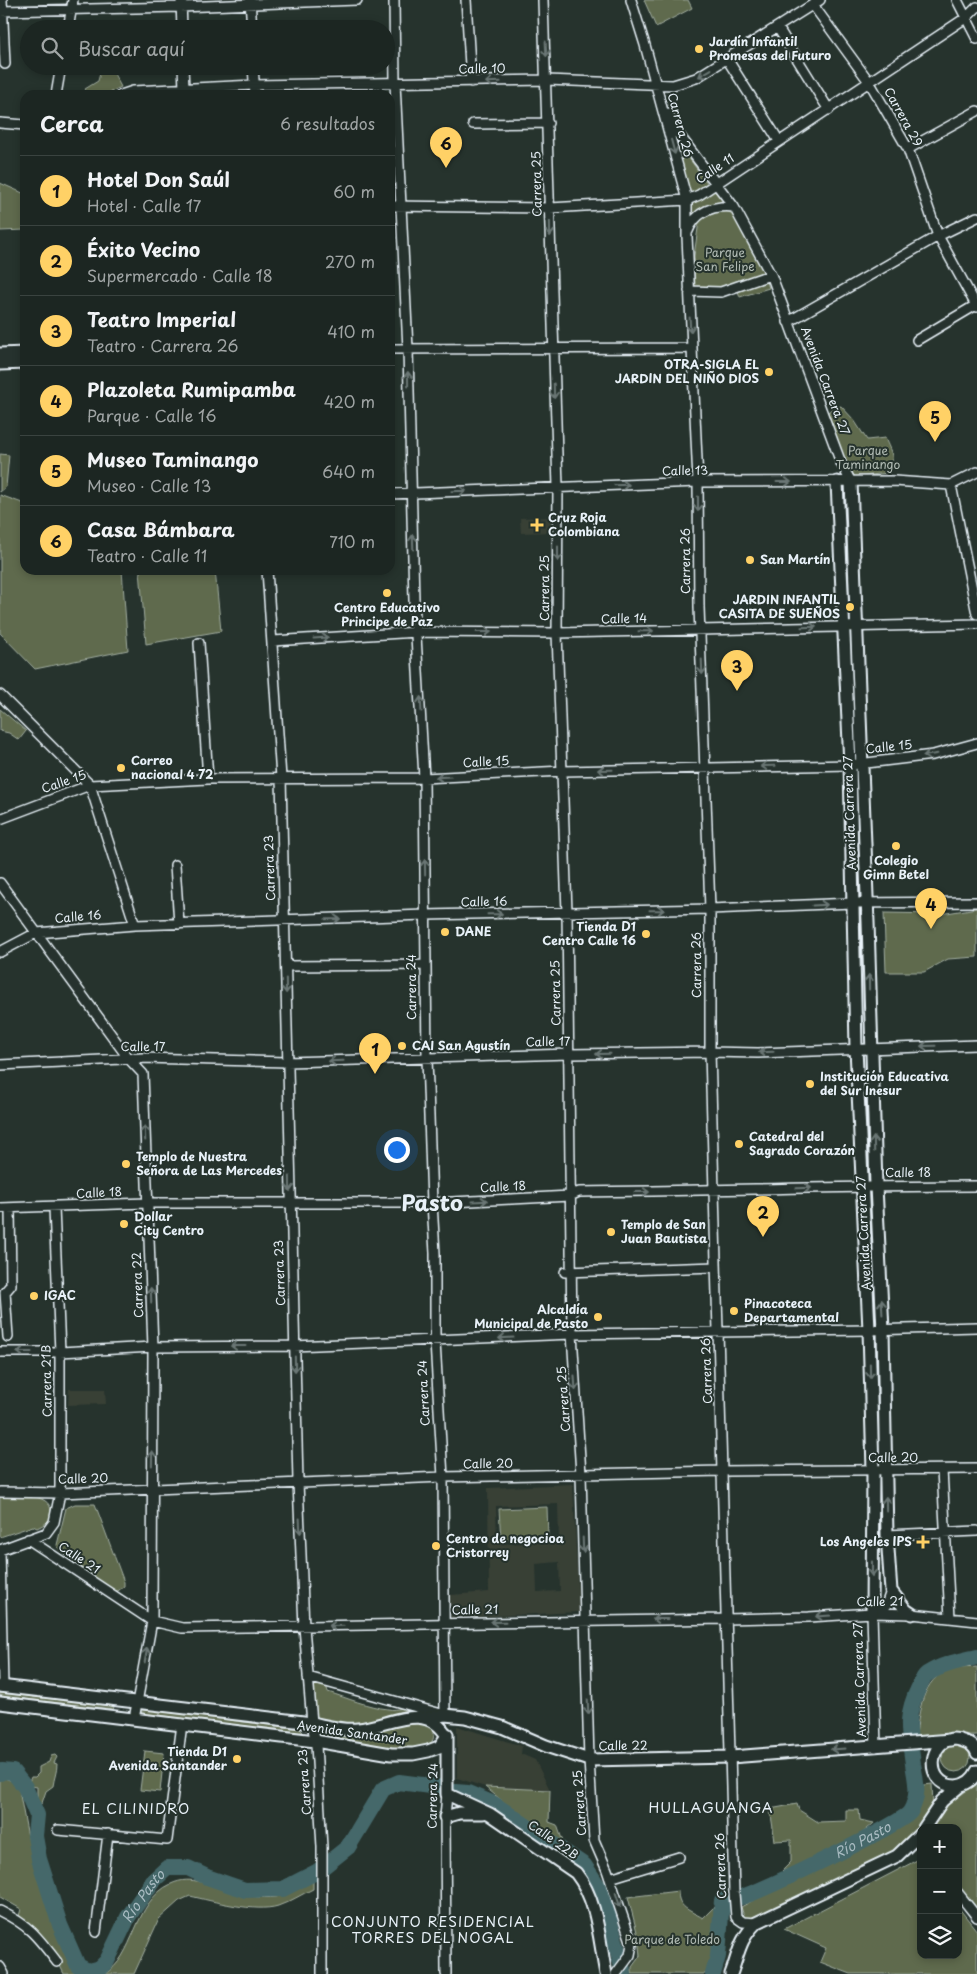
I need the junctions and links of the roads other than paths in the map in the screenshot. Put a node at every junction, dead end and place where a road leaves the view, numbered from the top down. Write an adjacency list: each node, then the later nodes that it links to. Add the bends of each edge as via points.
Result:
1 (2, 0): 14 (street)
2 (319, 0): 3 (street); 9 (street)
3 (357, 0)
4 (394, 0): 19 (street, Carrera 24)
5 (466, 0): 30 (street)
6 (543, 0): 28 (street, Carrera 25, one-way to 28)
7 (631, 0): 31 (street, Carrera 26)
8 (957, 0): 15 (street)
9 (250, 2): 12 (street); 18 (street)
10 (817, 2): 20 (street, Calle 10); 32 (street, Carrera 29)
11 (72, 4): 12 (street); 14 (street); 16 (street)
12 (181, 4): 17 (street)
13 (977, 7): 15 (street, Calle 11)
14 (1, 11): 23 (street)
15 (967, 17): 21 (street); 32 (street, Calle 11)
16 (69, 20)
17 (182, 20)
18 (251, 20)
19 (394, 20)
20 (778, 28): 22 (street, Calle 10); 38 (street)
21 (977, 38)
22 (727, 60): 31 (street, Calle 10, one-way to 31, via 696,78 673,85); 44 (street)
23 (5, 64)
24 (59, 75): 35 (street)
25 (183, 75): 34 (street)
26 (254, 75): 33 (street)
27 (395, 75): 29 (street, Carrera 24)
28 (547, 80): 30 (street, Calle 10, one-way to 30); 31 (street, Calle 10); 40 (street, Carrera 25)
29 (395, 82): 30 (street, Calle 10); 33 (street, Calle 10); 49 (street, Carrera 24)
30 (471, 82)
31 (655, 83): 46 (street, Avenida Carrera 27, via 676,131); 47 (street, Carrera 26, one-way to 47)
32 (870, 83): 38 (street, Calle 11); 45 (street, Carrera 29)
33 (254, 84): 34 (street, Calle 10); 37 (street)
34 (184, 88): 36 (street, Calle 10)
35 (57, 90)
36 (169, 90)
37 (254, 90)
38 (829, 110): 44 (street, Calle 11)
39 (977, 110): 45 (street)
40 (548, 123): 42 (street); 51 (street, Carrera 25)
41 (0, 124): 43 (street)
42 (473, 124)
43 (20, 125)
44 (779, 141): 46 (street, Calle 11)
45 (908, 149): 54 (street, Carrera 29)
46 (717, 182): 47 (street, Calle 11); 50 (street, Avenida Carrera 27)
47 (687, 200): 51 (street, Calle 11); 53 (street, Carrera 26)
48 (395, 206): 49 (street, Calle 11)
49 (400, 206): 51 (street, Calle 11); 62 (street, Carrera 24)
50 (734, 207): 53 (street, via 724,206 701,213 692,222); 55 (street, Avenida Carrera 27)
51 (550, 208): 63 (street, Carrera 25, one-way to 63)
52 (977, 217): 54 (street)
53 (687, 236): 56 (street, Carrera 26)
54 (938, 236): 57 (street, Carrera 29); 58 (street)
55 (770, 275): 56 (street, via 721,292); 58 (street, Avenida Carrera 27)
56 (689, 291): 60 (street, Carrera 26, one-way to 60)
57 (976, 306): 59 (street)
58 (788, 322): 71 (street, Avenida Carrera 27, via 841,464)
59 (917, 340)
60 (692, 348): 63 (street); 69 (street, Carrera 26)
61 (395, 349): 62 (street)
62 (408, 349): 63 (street); 74 (street, Carrera 24, one-way to 62)
63 (553, 349): 73 (street, Carrera 25, one-way to 73)
64 (20, 353): 65 (main road)
65 (0, 354)
66 (20, 363): 67 (main road)
67 (0, 364)
68 (977, 472): 72 (street)
69 (698, 482): 70 (street, Calle 13, one-way to 70); 73 (street, Calle 13, one-way to 69); 81 (street, Carrera 26, one-way to 81)
70 (837, 482): 71 (street, Calle 13); 79 (main road, Avenida Carrera 27)
71 (851, 482): 72 (street, Calle 13); 80 (main road, Avenida Carrera 27)
72 (951, 485): 77 (street)
73 (558, 487): 74 (street, Calle 13, one-way to 73); 83 (street, Carrera 25, one-way to 83)
74 (410, 493): 75 (street, Calle 13); 82 (street, Carrera 24, one-way to 74)
75 (395, 494)
76 (267, 575): 84 (street, Carrera 23)
77 (977, 614)
78 (977, 624): 80 (street, Calle 14)
79 (843, 626): 80 (street, Calle 14); 81 (street, Calle 14, one-way to 79); 88 (main road, Avenida Carrera 27)
80 (857, 626): 88 (main road, Avenida Carrera 27)
81 (700, 630): 83 (street, Calle 14, one-way to 81); 89 (street, Carrera 26, one-way to 89)
82 (417, 632): 83 (street, Calle 14, one-way to 83); 84 (street, Calle 14, one-way to 82); 92 (street, Carrera 24, one-way to 82)
83 (557, 633): 90 (street, Carrera 25)
84 (273, 641): 91 (street, Carrera 23)
85 (199, 643): 93 (street)
86 (0, 695): 94 (street)
87 (977, 743): 88 (street, Calle 15, one-way to 88, via 933,755)
88 (856, 764): 89 (street, Calle 15, one-way to 89); 99 (main road, Avenida Carrera 27); 100 (main road, Avenida Carrera 27)
89 (706, 767): 90 (street, Calle 15, one-way to 90); 101 (street, Carrera 26)
90 (563, 771): 92 (street, Calle 15, one-way to 92); 102 (street, Carrera 25)
91 (281, 778): 92 (street, Calle 15); 93 (street, Calle 15); 104 (street, Carrera 23)
92 (424, 778): 103 (street, Carrera 24, one-way to 92)
93 (208, 779): 94 (street, Calle 15)
94 (90, 785): 95 (street, Calle 15); 106 (street)
95 (0, 819)
96 (175, 865): 105 (street)
97 (0, 883): 107 (street, Carrera 22)
98 (976, 901): 100 (street, Calle 16)
99 (853, 903): 100 (street, Calle 16); 101 (street, Calle 16, one-way to 99); 112 (main road, Avenida Carrera 27)
100 (867, 903): 113 (main road, Avenida Carrera 27, one-way to 100)
101 (710, 909): 102 (street, Calle 16, one-way to 101); 114 (street, Carrera 26)
102 (567, 912): 103 (street, Calle 16, one-way to 102); 115 (street, Carrera 25)
103 (426, 915): 104 (street, Calle 16, one-way to 103); 110 (street, Carrera 24)
104 (284, 920): 105 (street, Calle 16); 109 (street, Carrera 23)
105 (178, 924): 106 (street, Calle 16)
106 (135, 926): 107 (street, Calle 16)
107 (36, 933): 108 (street, Calle 16); 117 (street, Carrera 22)
108 (0, 952)
109 (286, 966): 110 (street); 118 (street, Carrera 23, one-way to 118)
110 (426, 966): 116 (street, Carrera 24)
111 (977, 1045): 113 (street, Calle 17, one-way to 113)
112 (856, 1048): 113 (street, Calle 17); 114 (street, Calle 17, one-way to 114); 120 (main road, Avenida Carrera 27)
113 (871, 1048): 121 (main road, Avenida Carrera 27, one-way to 113)
114 (710, 1052): 115 (street, Calle 17, one-way to 115); 123 (street, Carrera 26)
115 (570, 1054): 116 (street, Calle 17); 124 (street, Carrera 25)
116 (427, 1058): 118 (street, Calle 17, one-way to 118); 126 (street, Carrera 24)
117 (129, 1059): 118 (street, Calle 17); 119 (street, Calle 17); 125 (street, Carrera 22, one-way to 117, via 143,1074)
118 (287, 1062): 127 (street, Carrera 23, one-way to 127)
119 (0, 1065)
120 (863, 1186): 121 (street, Calle 18); 123 (street, Calle 18, one-way to 120); 134 (main road, Avenida Carrera 27)
121 (876, 1186): 122 (street, Calle 18); 135 (main road, Avenida Carrera 27, one-way to 121)
122 (977, 1186)
123 (714, 1192): 124 (street, Calle 18, one-way to 123, via 579,1192); 131 (street, Carrera 26)
124 (570, 1196): 126 (street, Calle 18, one-way to 124); 132 (street, Carrera 25)
125 (147, 1203): 127 (street, Calle 18); 130 (street, Calle 18); 140 (street, Carrera 22, one-way to 125)
126 (432, 1203): 127 (street, Calle 18); 139 (street, Carrera 24)
127 (290, 1204): 141 (street, Carrera 23)
128 (0, 1208): 129 (street, Calle 18)
129 (10, 1208): 130 (street, Calle 18); 138 (street, via 11,1285 5,1292)
130 (54, 1208): 143 (street, Carrera 21B)
131 (716, 1267): 132 (street); 136 (street, Carrera 26)
132 (568, 1272): 137 (street, Carrera 25)
133 (977, 1327): 135 (street)
134 (870, 1330): 135 (street); 136 (street); 145 (main road, Avenida Carrera 27, one-way to 145)
135 (883, 1330): 146 (main road, Avenida Carrera 27)
136 (718, 1331): 137 (street); 148 (street, Carrera 26)
137 (572, 1334): 139 (street, one-way to 139); 149 (street, Carrera 25, one-way to 149)
138 (8, 1337)
139 (435, 1342): 141 (street); 150 (street, Carrera 24)
140 (153, 1346): 141 (street, one-way to 140); 143 (street); 152 (street, Carrera 22, one-way to 140)
141 (294, 1346): 151 (street, Carrera 23, one-way to 151)
142 (0, 1352): 143 (street, one-way to 142)
143 (60, 1352): 154 (street, Carrera 21B)
144 (977, 1469): 147 (street, Calle 20)
145 (873, 1470): 146 (street, Calle 20); 148 (street, Calle 20); 161 (main road, Avenida Carrera 27, one-way to 161)
146 (885, 1470): 147 (street, Calle 20); 157 (main road, Avenida Carrera 27, one-way to 146)
147 (942, 1470): 156 (street)
148 (722, 1471): 149 (street, Calle 20); 164 (street, Carrera 26)
149 (581, 1474): 150 (street, Calle 20); 165 (street, Carrera 25, one-way to 165)
150 (443, 1477): 151 (street, Calle 20); 168 (street, Carrera 24)
151 (298, 1482): 152 (street, Calle 20); 169 (street, Carrera 23, one-way to 169)
152 (151, 1488): 154 (street, Calle 20); 166 (street, Carrera 22)
153 (0, 1492): 154 (street, Calle 20)
154 (60, 1493): 158 (street, Carrera 21B, via 54,1522 46,1533)
155 (977, 1530): 156 (street)
156 (945, 1532): 157 (street); 163 (street)
157 (887, 1535): 160 (main road, Avenida Carrera 27)
158 (28, 1539): 159 (street); 166 (street, Calle 21)
159 (0, 1550): 171 (street)
160 (891, 1591): 161 (street, Avenida Carrera 27, via 886,1605); 162 (main road)
161 (872, 1613): 162 (street, Calle 21); 164 (street, Calle 21, one-way to 164); 183 (street, Avenida Carrera 27)
162 (912, 1614): 163 (street, Calle 21)
163 (950, 1618): 167 (street, Calle 21)
164 (725, 1619): 165 (street, Calle 21, one-way to 165); 186 (street, Carrera 26)
165 (586, 1620): 168 (street, Calle 21, one-way to 168); 187 (street, Carrera 25, one-way to 187)
166 (152, 1621): 169 (street, Calle 21, via 182,1628); 173 (street, Carrera 22, one-way to 166)
167 (977, 1622)
168 (444, 1624): 169 (street, Calle 21, one-way to 169); 174 (street, Carrera 24)
169 (304, 1627): 170 (street, Carrera 23)
170 (308, 1677): 174 (street, Calle 22); 178 (street, Carrera 23)
171 (1, 1686): 173 (main road, Avenida Santander)
172 (0, 1703): 176 (main road, Avenida Santander)
173 (137, 1703): 176 (street, Carrera 22); 178 (main road, Avenida Santander)
174 (445, 1715): 175 (main road, Avenida Santander); 179 (main road, Carrera 24); 187 (main road, Calle 22, via 502,1727)
175 (426, 1718): 178 (main road, Avenida Santander, via 399,1718 359,1729); 179 (main road, via 435,1722)
176 (134, 1719): 177 (main road, Avenida Santander)
177 (182, 1724): 182 (main road, Avenida Santander); 196 (street, via 167,1840)
178 (312, 1724): 182 (street, Carrera 23)
179 (447, 1736): 185 (main road, Avenida Santander, via 439,1747); 188 (main road, Carrera 24)
180 (977, 1739): 181 (main road, Calle 22)
181 (956, 1740): 183 (main road, Calle 22); 184 (main road, via 969,1743); 190 (main road, via 937,1748 934,1771 945,1783)
182 (315, 1741): 185 (main road, Avenida Santander, via 391,1754); 209 (street, Carrera 23, via 322,1847)
183 (876, 1747): 186 (main road, Calle 22, one-way to 186)
184 (977, 1753)
185 (413, 1754): 188 (main road, via 440,1758)
186 (731, 1757): 187 (main road, Calle 22); 203 (street, Carrera 26, via 736,1917 743,1922)
187 (589, 1760): 199 (street, Carrera 25, via 594,1840)
188 (447, 1770): 191 (main road, Carrera 24)
189 (976, 1774): 190 (main road)
190 (960, 1785): 194 (main road, via 942,1801)
191 (447, 1793): 192 (main road, Calle 22B); 193 (street, Carrera 24)
192 (490, 1814): 193 (main road, via 459,1813); 211 (main road, Calle 22B, via 568,1867 585,1884 592,1898)
193 (445, 1817): 210 (street, Carrera 24)
194 (927, 1824)
195 (58, 1830): 196 (street)
196 (108, 1834): 204 (street)
197 (917, 1840): 203 (main road, via 897,1856)
198 (679, 1857): 199 (street)
199 (610, 1878): 212 (street, Carrera 25, one-way to 212, via 632,1944 630,1955)
200 (962, 1897): 202 (street)
201 (0, 1911): 205 (street, via 23,1922)
202 (977, 1917)
203 (756, 1923): 207 (main road, via 740,1943)
204 (96, 1932)
205 (57, 1962)
206 (0, 1967): 208 (street)
207 (734, 1971)
208 (4, 1974)
209 (322, 1974)
210 (446, 1974)
211 (606, 1974)
212 (616, 1974)

